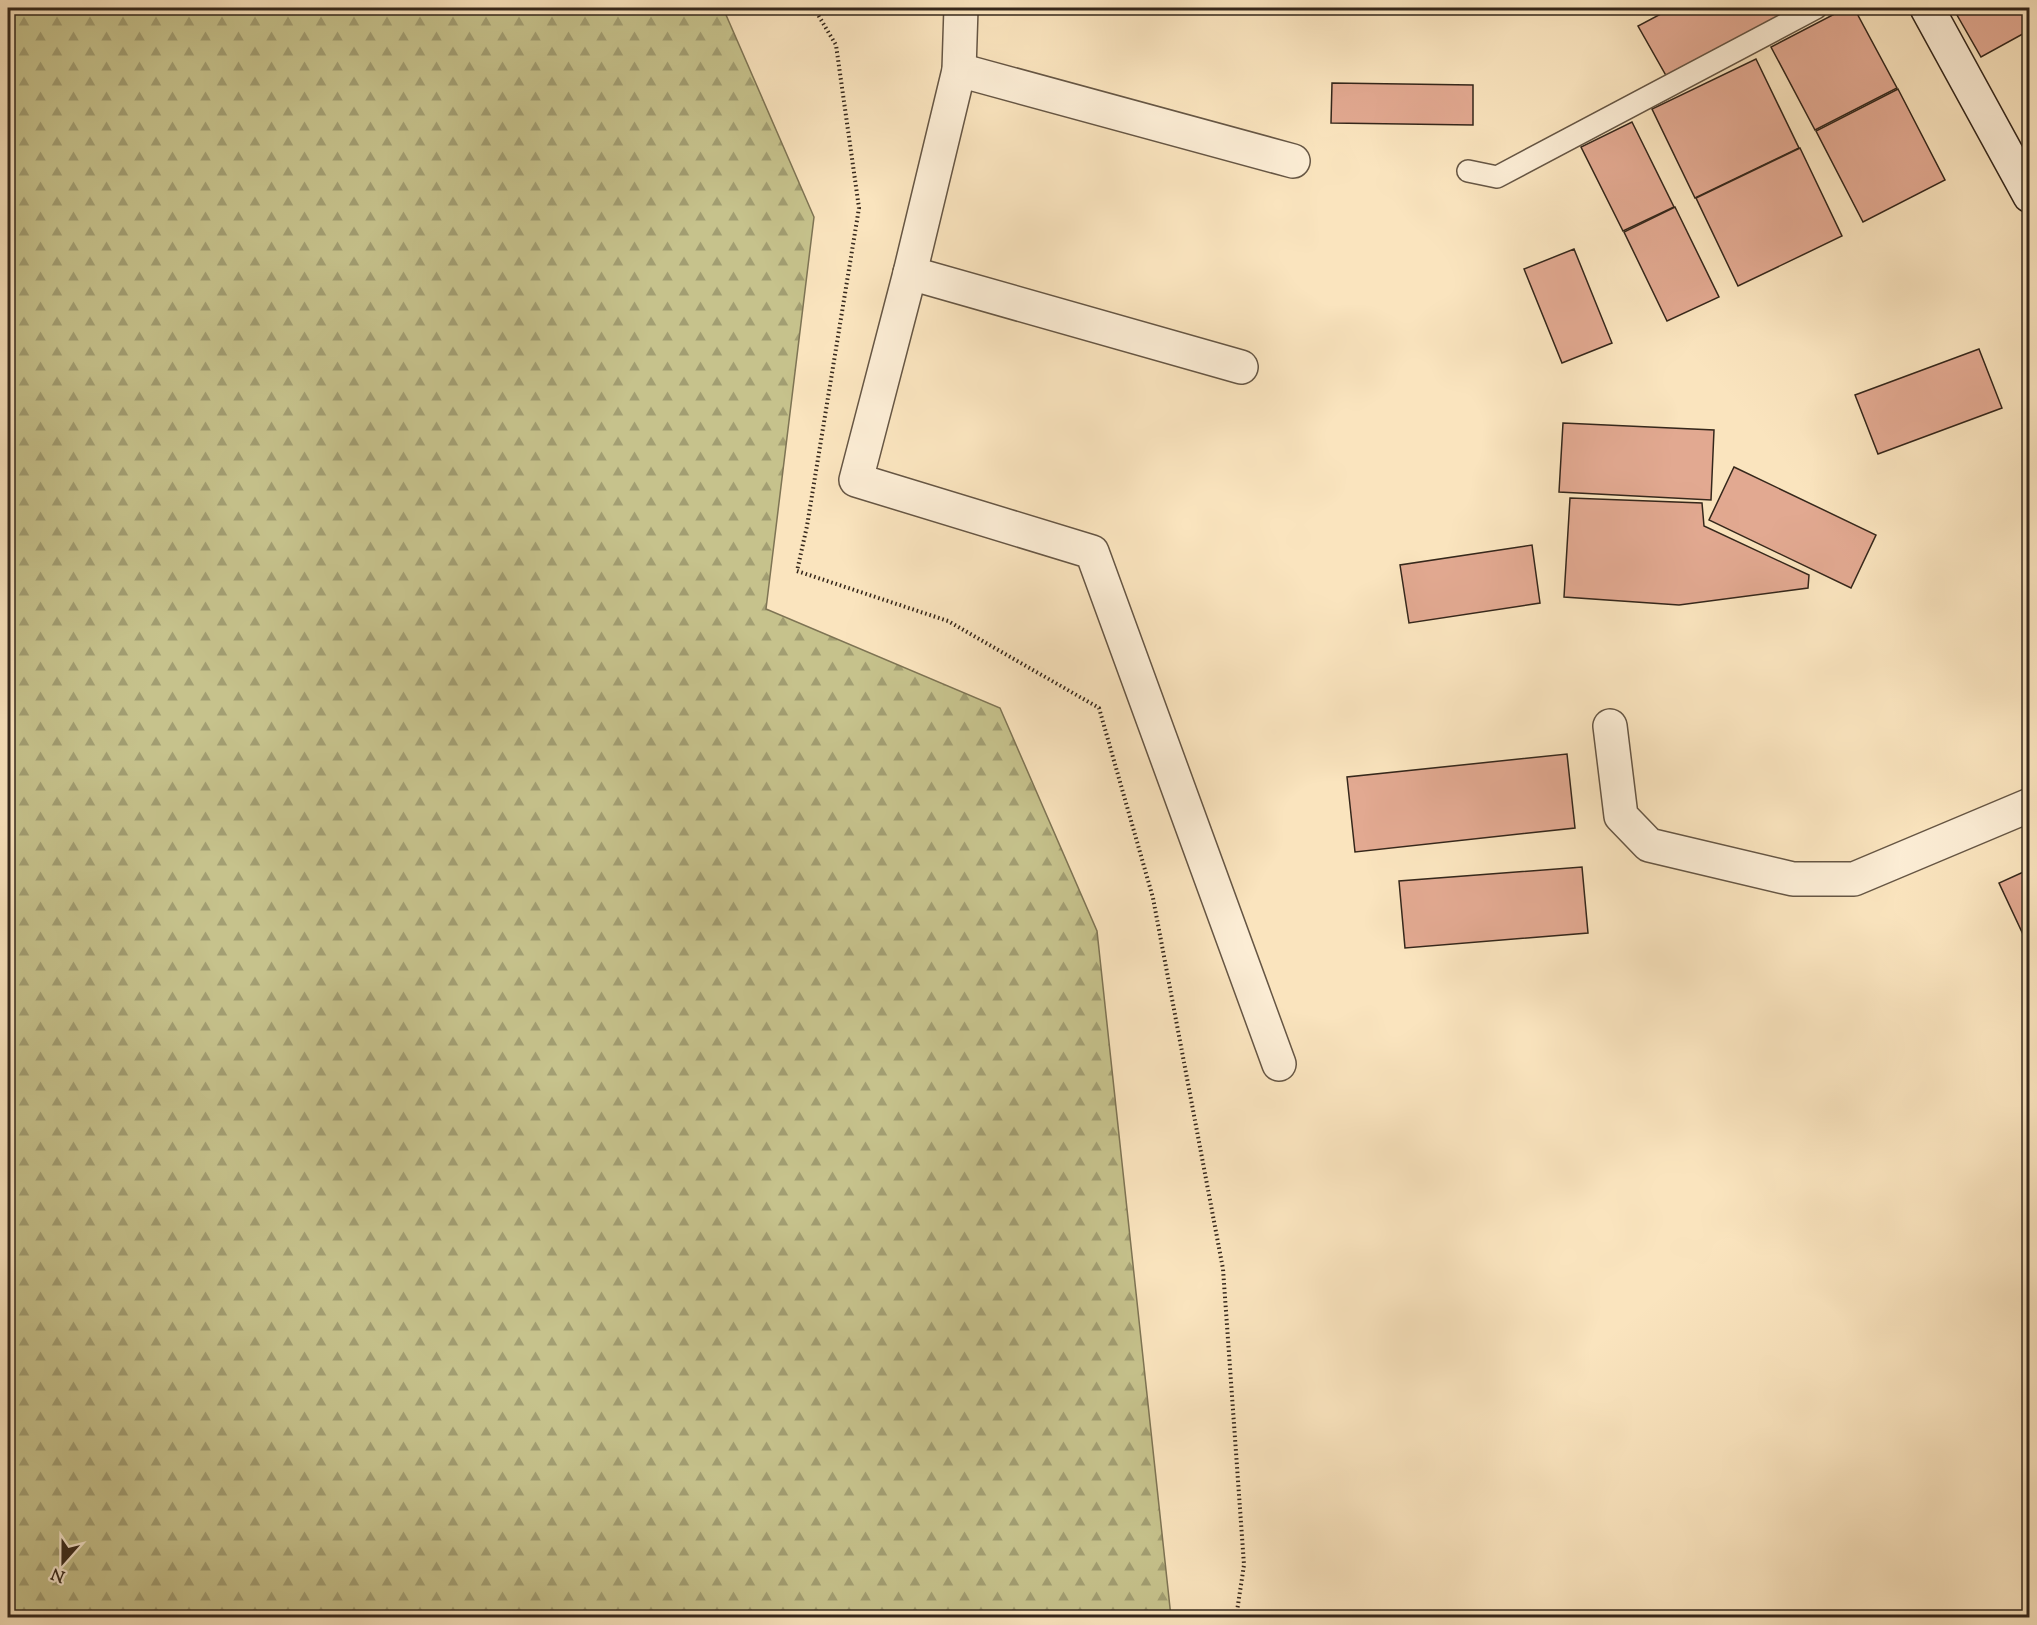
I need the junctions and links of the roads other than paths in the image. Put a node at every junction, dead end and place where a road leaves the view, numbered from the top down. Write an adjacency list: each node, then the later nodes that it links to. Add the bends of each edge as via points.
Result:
1 (961, 8): 4 (street)
2 (1815, 8): 6 (lane, via 1497,177)
3 (1927, 8): 7 (street)
4 (958, 70): 5 (street); 8 (street)
5 (1293, 161)
6 (1468, 171)
7 (2030, 196)
8 (910, 273): 9 (street); 12 (street, via 856,480 1092,552)
9 (1240, 367)
10 (1610, 726): 11 (street, via 1621,816 1649,845 1793,879 1854,879)
11 (2030, 805)
12 (1279, 1064)

